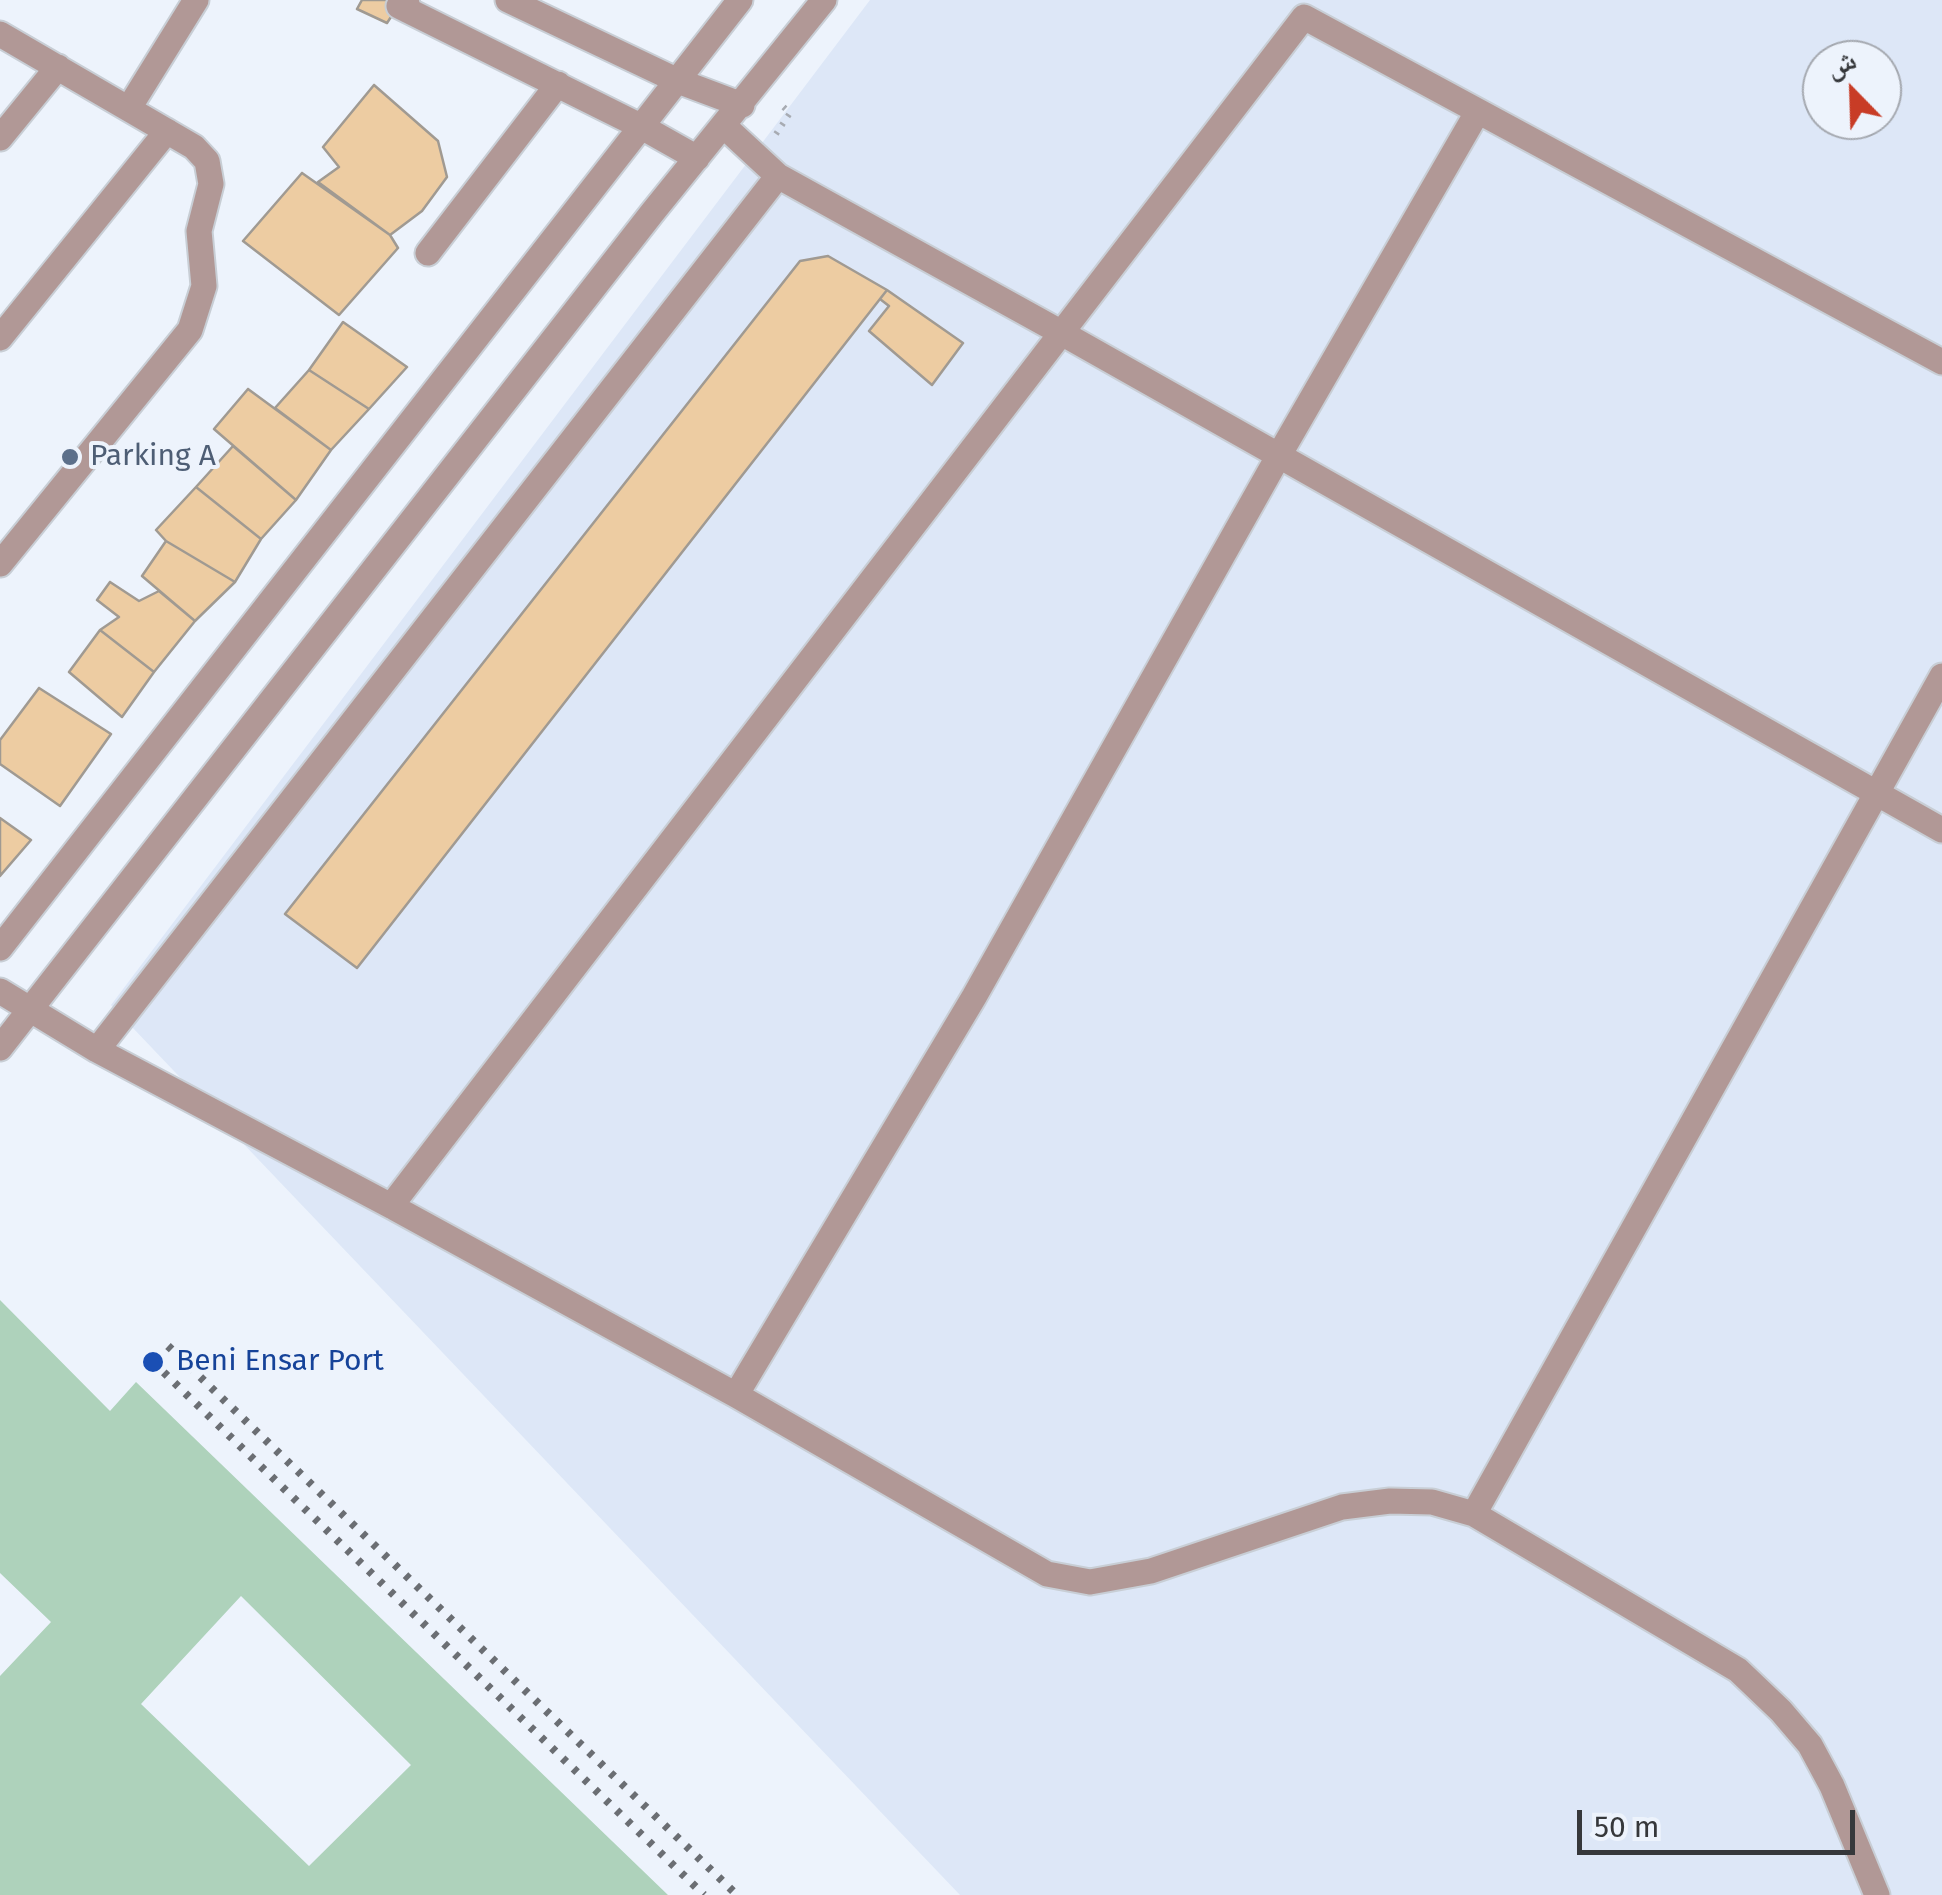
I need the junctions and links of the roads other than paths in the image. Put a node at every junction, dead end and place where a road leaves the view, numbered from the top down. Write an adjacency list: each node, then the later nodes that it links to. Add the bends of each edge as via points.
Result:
1 (196, 0): 11 (street)
2 (402, 0): 9 (street, via 407,4 399,6)
3 (508, 0): 8 (street)
4 (824, 0): 10 (street)
5 (732, 3): 8 (street)
6 (0, 34): 7 (street)
7 (58, 68): 11 (street); 16 (street)
8 (678, 81): 10 (street); 13 (street)
9 (558, 84): 13 (street); 19 (street)
10 (742, 105): 14 (street)
11 (129, 108): 15 (street)
12 (1478, 111): 20 (street, via 1304,17); 22 (street); 23 (street)
13 (642, 126): 17 (street); 28 (street)
14 (724, 126): 17 (street); 18 (street)
15 (167, 131): 21 (street); 24 (street, via 207,160 211,184 199,231 200,306 190,330)
16 (0, 138)
17 (697, 158): 30 (street)
18 (778, 176): 20 (street); 32 (street)
19 (428, 253)
20 (1060, 332): 23 (street); 33 (street)
21 (0, 338)
22 (1942, 362)
23 (1278, 457): 26 (street); 34 (street, via 974,997)
24 (0, 564)
25 (1942, 676): 26 (street)
26 (1878, 794): 27 (street); 35 (street)
27 (1942, 830)
28 (0, 948)
29 (0, 992): 30 (street)
30 (32, 1009): 31 (street); 32 (street)
31 (0, 1048)
32 (97, 1050): 33 (street)
33 (391, 1206): 34 (street)
34 (736, 1395): 35 (street, via 1047,1574 1090,1582 1151,1571 1342,1506 1432,1502)
35 (1474, 1514): 36 (street, via 1738,1670 1810,1745)
36 (1877, 1895)

